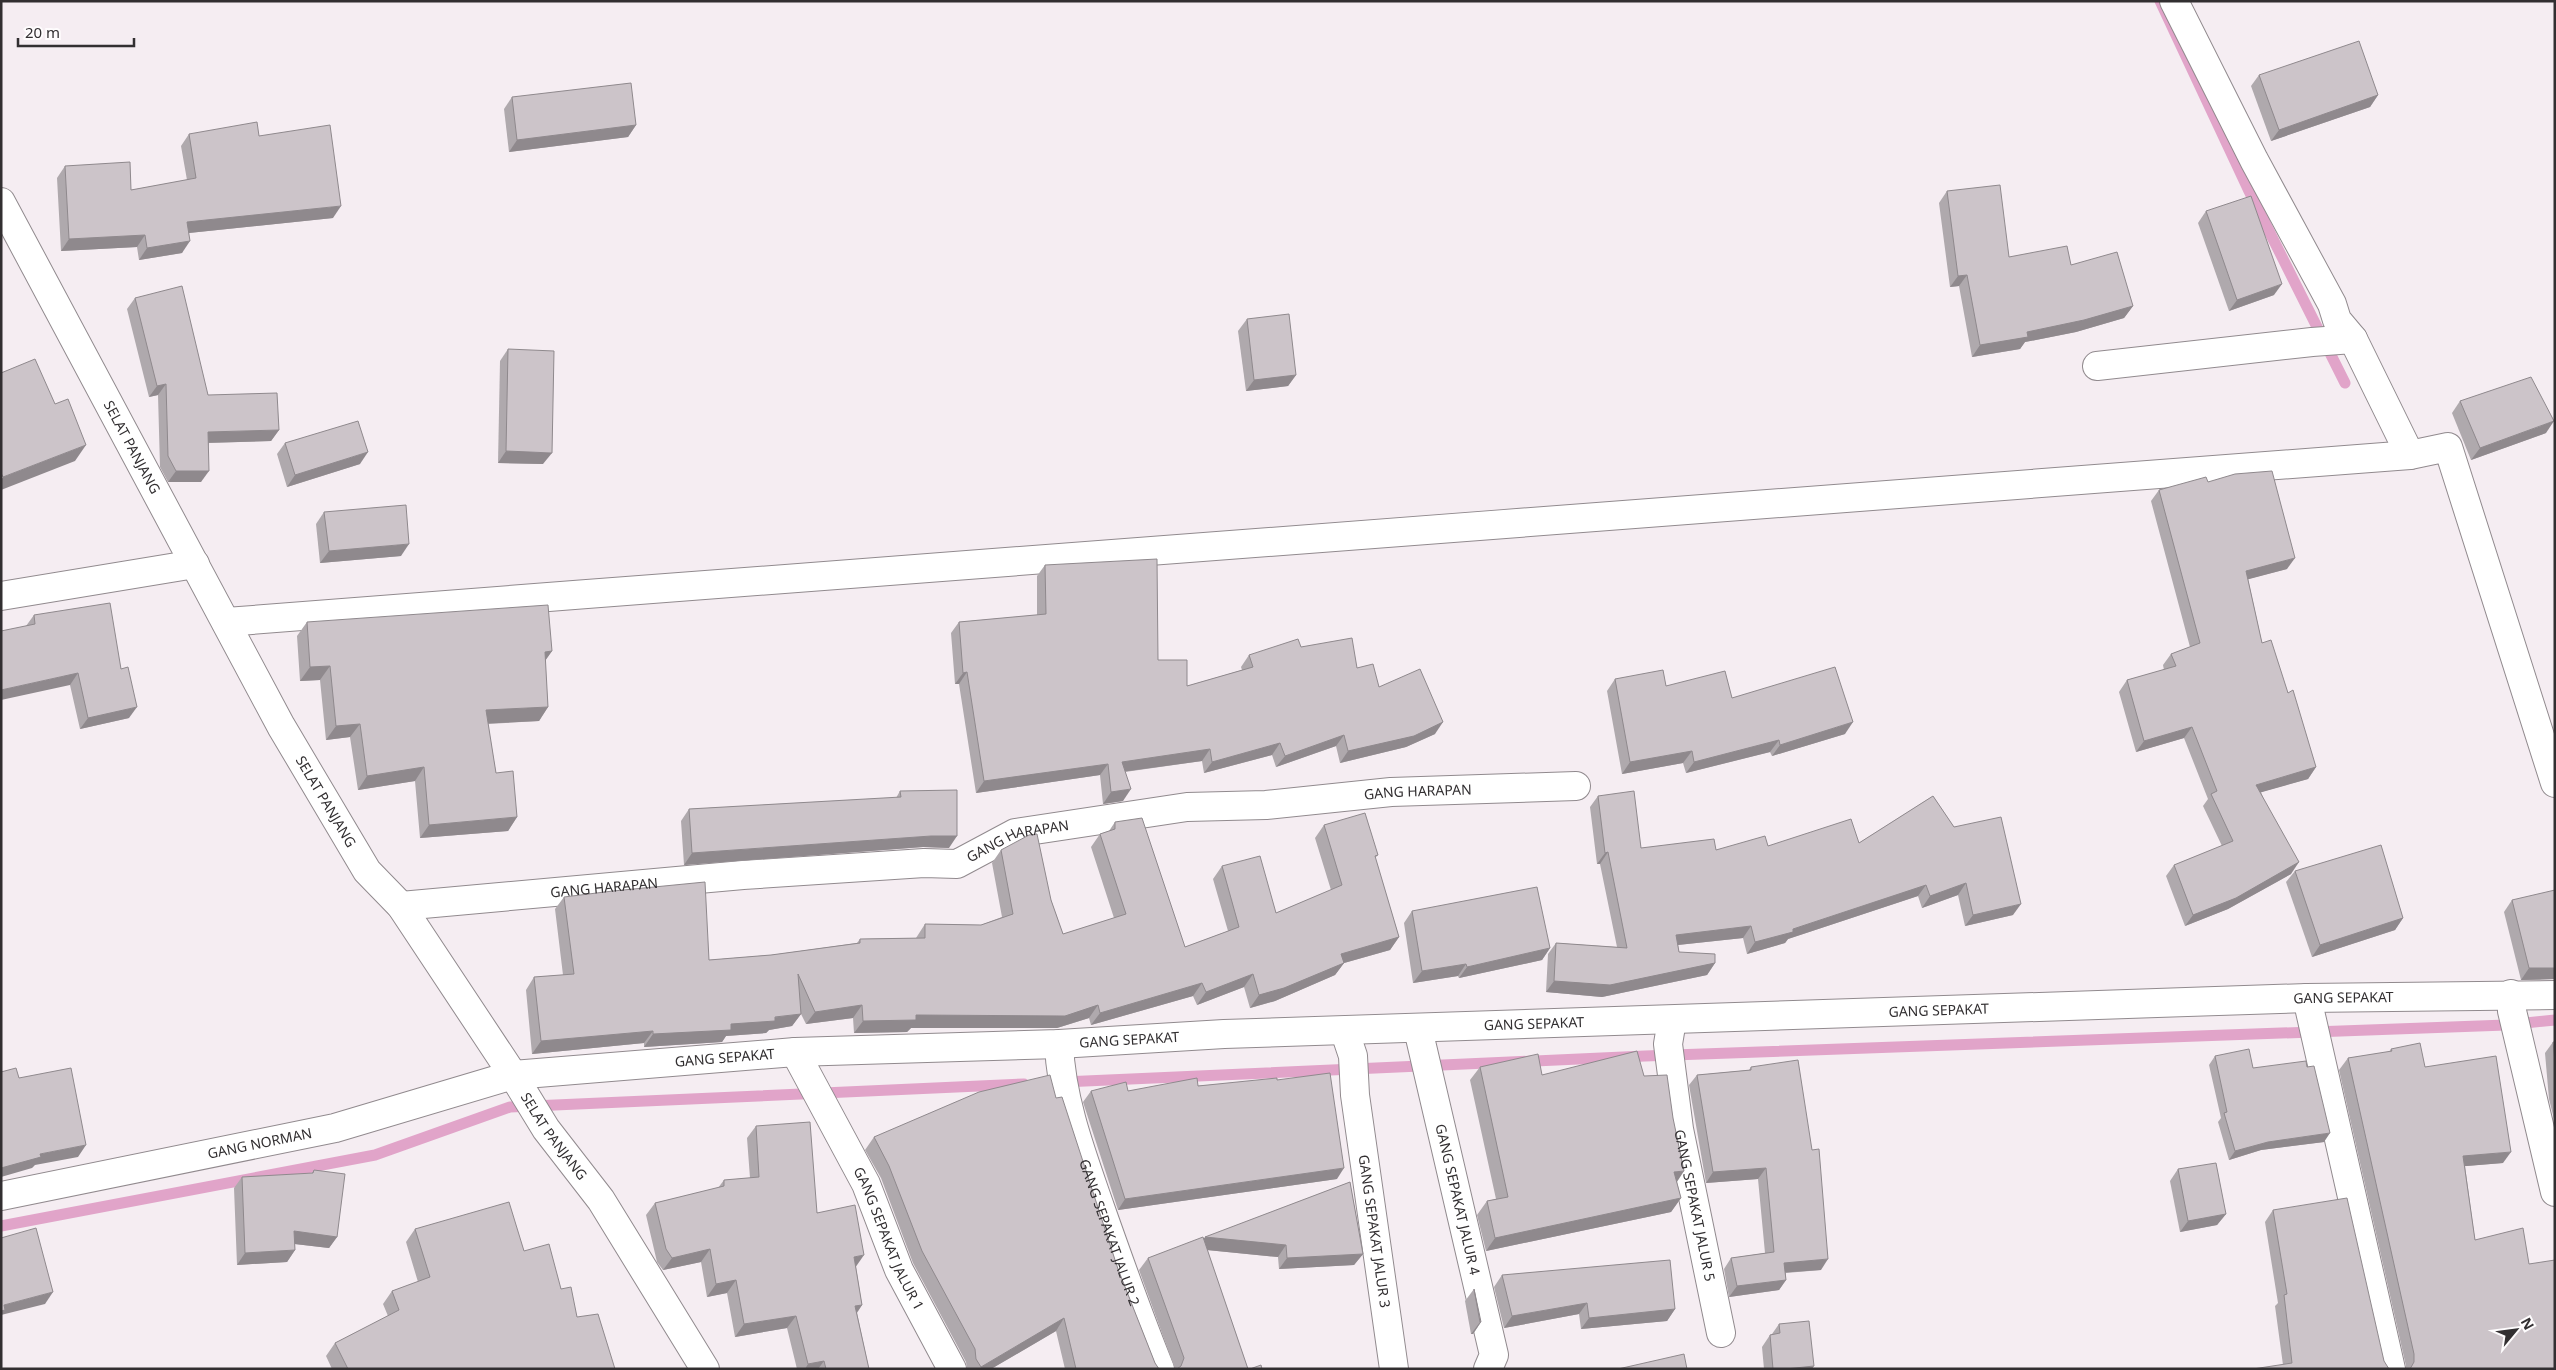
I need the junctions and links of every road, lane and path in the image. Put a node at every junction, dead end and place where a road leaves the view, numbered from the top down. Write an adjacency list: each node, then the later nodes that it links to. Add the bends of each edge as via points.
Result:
1 (2174, 1): 3 (street, via 2254,160 2332,304 2337,320)
2 (1, 202): 6 (street, SELAT PANJANG)
3 (2353, 339): 4 (street); 5 (street)
4 (2097, 366)
5 (2410, 455): 8 (street, via 2014,489); 9 (street, via 2448,447)
6 (195, 564): 7 (street); 8 (street, SELAT PANJANG)
7 (1, 596)
8 (226, 622): 11 (street, SELAT PANJANG, via 281,726 367,871)
9 (2555, 784)
10 (1576, 786): 11 (street, GANG HARAPAN, via 1390,792 1266,805 1186,807 1016,833 957,864 924,863 743,875)
11 (401, 906): 20 (street, SELAT PANJANG)
12 (2555, 995): 14 (street, GANG SEPAKAT)
13 (2309, 1007): 14 (street, GANG SEPAKAT); 15 (street, GANG SEPAKAT); 29 (street)
14 (2513, 1012): 21 (street)
15 (1670, 1032): 16 (street, GANG SEPAKAT); 23 (street, GANG SEPAKAT JALUR 5, via 1679,1129)
16 (1420, 1038): 17 (street, GANG SEPAKAT); 28 (street, GANG SEPAKAT JALUR 4, via 1494,1355)
17 (1349, 1044): 19 (street, GANG SEPAKAT, via 1224,1034); 27 (street, GANG SEPAKAT JALUR 3)
18 (795, 1052): 19 (street, GANG SEPAKAT); 20 (street, GANG SEPAKAT); 25 (street, GANG SEPAKAT JALUR 1, via 866,1184 899,1270)
19 (1060, 1054): 26 (street, GANG SEPAKAT JALUR 2, via 1066,1095 1084,1160 1134,1305)
20 (516, 1080): 22 (street, GANG NORMAN, via 335,1128); 24 (street, SELAT PANJANG, via 546,1129 601,1200)
21 (2555, 1192)
22 (1, 1196)
23 (1721, 1333)
24 (705, 1369)
25 (952, 1369)
26 (1160, 1369)
27 (1394, 1369)
28 (1488, 1369)
29 (2391, 1369)

